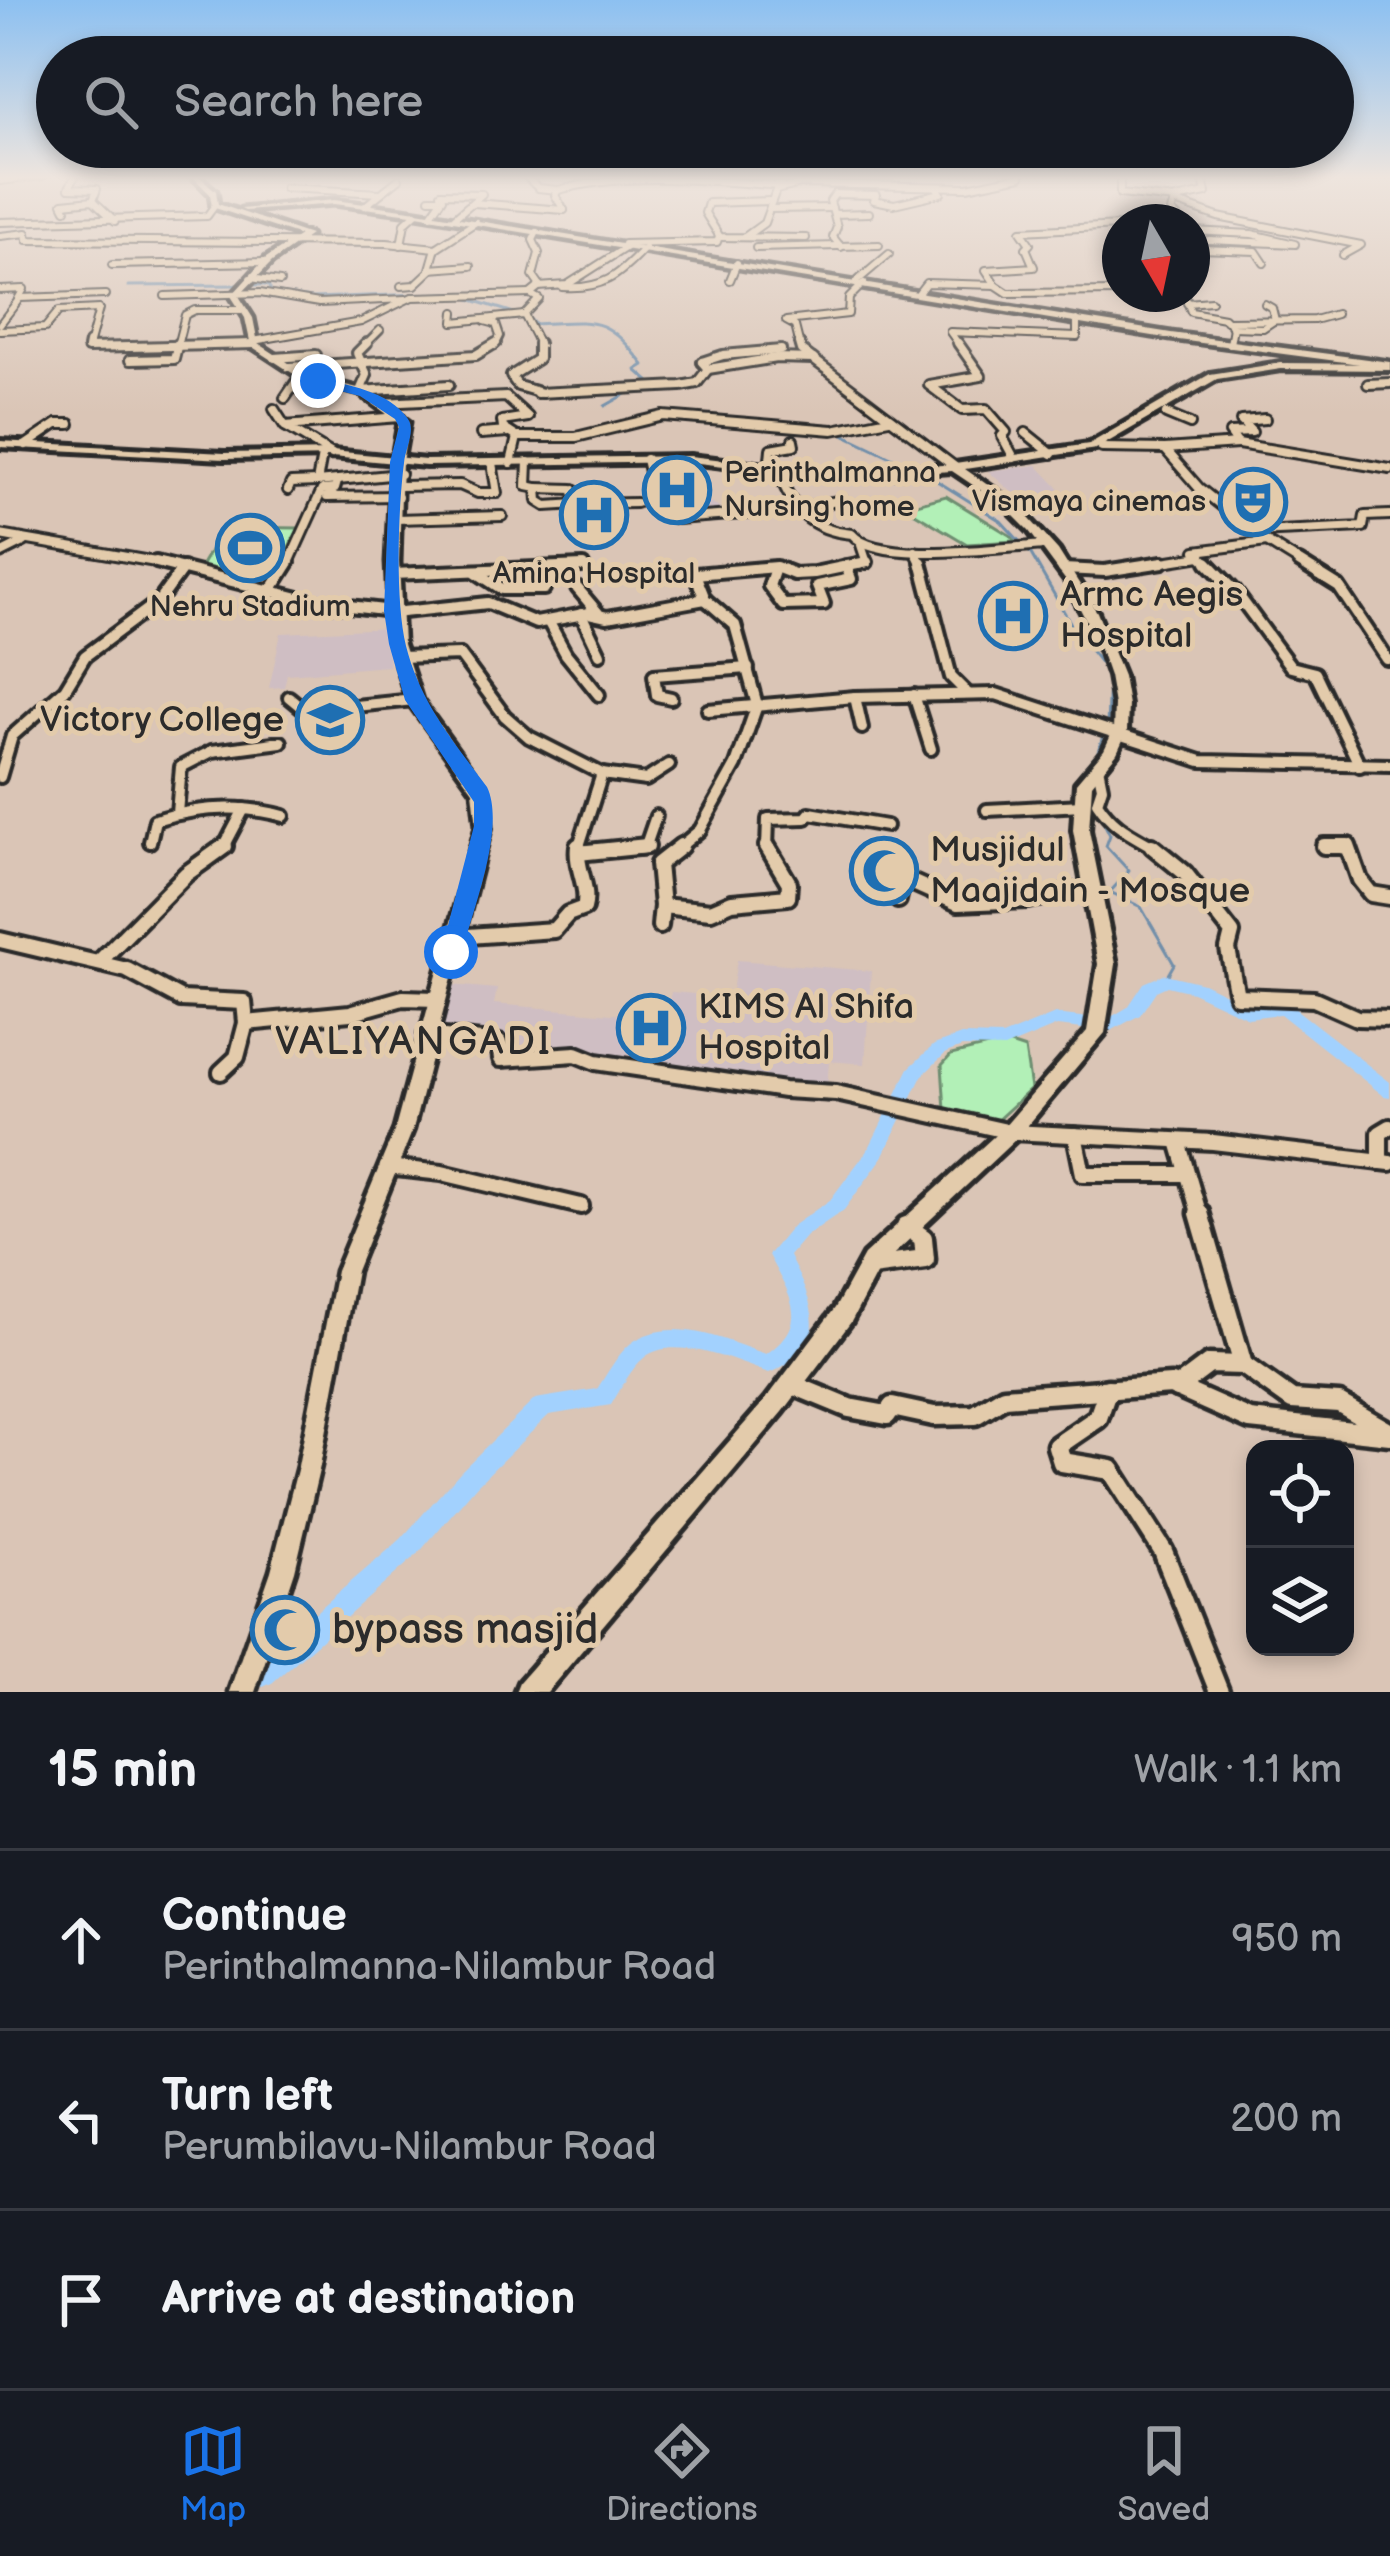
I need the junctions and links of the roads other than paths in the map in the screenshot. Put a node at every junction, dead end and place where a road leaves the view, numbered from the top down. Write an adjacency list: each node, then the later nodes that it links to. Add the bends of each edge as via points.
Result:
1 (279, 255): 14 (main road)
2 (435, 255): 18 (street)
3 (538, 255): 27 (street)
4 (612, 255): 28 (street)
5 (639, 255): 28 (street, via 612,284)
6 (683, 255): 11 (main road)
7 (762, 255): 19 (street)
8 (889, 255): 24 (street)
9 (1029, 255): 20 (street, via 1034,267)
10 (1223, 255): 12 (street)
11 (689, 256): 15 (main road)
12 (1262, 260)
13 (979, 261): 20 (street)
14 (267, 262): 16 (street); 21 (main road)
15 (737, 263): 19 (main road); 22 (street)
16 (112, 265)
17 (471, 266): 18 (street)
18 (432, 269): 25 (street)
19 (775, 269): 24 (main road)
20 (986, 270): 26 (street)
21 (250, 278): 23 (street); 35 (main road)
22 (730, 280)
23 (280, 282)
24 (860, 282): 30 (main road); 54 (street, via 848,314 786,321)
25 (398, 284)
26 (996, 285): 30 (street, via 926,284); 31 (street, via 1008,292)
27 (538, 287): 28 (street); 33 (street)
28 (561, 287)
29 (0, 290): 36 (street, via 24,289)
30 (920, 292): 45 (main road)
31 (1102, 292)
32 (106, 295): 36 (street)
33 (530, 295): 37 (street); 44 (street, via 538,299)
34 (166, 296): 35 (street)
35 (234, 298): 37 (street); 38 (street); 40 (main road)
36 (18, 299): 49 (street)
37 (406, 299): 51 (street, via 398,311)
38 (267, 301)
39 (1265, 304): 46 (street)
40 (243, 310): 51 (main road); 53 (street, via 185,315)
41 (455, 312): 47 (street, via 454,322)
42 (1193, 312): 48 (street)
43 (1336, 314): 46 (street)
44 (524, 316): 47 (street); 69 (street, via 538,358 512,376)
45 (1077, 320): 52 (main road); 93 (street, via 1080,336 951,332 981,376 928,383 962,410 986,409 1006,431)
46 (1275, 320): 48 (street, via 1263,328)
47 (485, 321): 58 (street, via 500,336 476,355)
48 (1229, 324): 52 (street)
49 (0, 327): 53 (street, via 45,328 58,311 99,309 88,348)
50 (380, 330): 58 (street, via 358,353)
51 (253, 342): 53 (street); 55 (main road)
52 (1230, 344): 61 (main road)
53 (180, 347): 57 (street, via 174,358)
54 (801, 350): 56 (street); 62 (street, via 704,358)
55 (275, 358): 59 (street, via 316,355); 60 (main road)
56 (814, 358): 62 (street); 76 (street)
57 (130, 360)
58 (362, 364): 59 (street); 68 (street)
59 (314, 365): 60 (street)
60 (289, 367): 63 (main road)
61 (1390, 368): 74 (highway, via 1246,373 1210,384); 92 (highway, via 1214,376)
62 (708, 369): 69 (street, via 681,386)
63 (306, 378): 67 (main road); 71 (street)
64 (1390, 383): 65 (street)
65 (1368, 384)
66 (449, 385): 68 (street)
67 (345, 387): 68 (main road); 75 (main road)
68 (360, 391): 72 (main road)
69 (542, 393): 70 (street)
70 (506, 397): 72 (street); 83 (street, via 528,417 502,421)
71 (285, 398)
72 (381, 404): 75 (main road)
73 (274, 409): 80 (street)
74 (1166, 414): 79 (street); 88 (highway)
75 (400, 417): 80 (street); 101 (main road)
76 (889, 418): 83 (street, via 833,430 663,416 576,437); 98 (street)
77 (1265, 419): 86 (street, via 1240,421 1252,432 1230,433)
78 (70, 424): 87 (street)
79 (1190, 424)
80 (285, 426): 90 (street)
81 (1026, 433): 91 (street)
82 (481, 434): 83 (street)
83 (513, 435): 97 (street)
84 (794, 440): 100 (street, via 771,449)
85 (0, 444): 87 (highway)
86 (1238, 444): 89 (street); 99 (street)
87 (26, 445): 90 (highway)
88 (1102, 448): 89 (street); 92 (highway)
89 (1165, 449): 114 (street)
90 (327, 454): 101 (highway); 102 (street)
91 (1052, 454): 92 (highway); 93 (highway)
92 (1072, 454): 98 (highway)
93 (1013, 458): 98 (highway)
94 (646, 459): 95 (highway); 100 (highway); 110 (street, via 677,519)
95 (528, 462): 97 (highway); 104 (street, via 527,486)
96 (492, 463): 97 (highway); 101 (highway); 101 (street, via 497,493)
97 (512, 463)
98 (955, 467): 100 (highway, via 835,476); 119 (highway, via 1016,510)
99 (1390, 469)
100 (773, 471): 110 (street)
101 (399, 480): 103 (street); 106 (street); 113 (main road)
102 (317, 482): 103 (street); 105 (street, via 291,482)
103 (337, 482): 106 (street)
104 (537, 488): 109 (street, via 573,489); 109 (street, via 546,506)
105 (288, 490)
106 (320, 497): 131 (street)
107 (842, 500): 110 (street)
108 (636, 503): 109 (street)
109 (578, 504)
110 (797, 510): 118 (street, via 824,534 852,534)
111 (1390, 515): 114 (street, via 1365,516 1363,526)
112 (502, 516): 113 (street)
113 (396, 519): 129 (main road)
114 (1255, 532): 117 (street)
115 (0, 536): 116 (street)
116 (25, 542): 121 (street); 125 (street)
117 (1267, 542): 122 (street, via 1196,550); 138 (street, via 1339,587)
118 (861, 544): 120 (street); 124 (street, via 866,563)
119 (1046, 545): 120 (street); 126 (highway)
120 (915, 551): 144 (street, via 951,677)
121 (0, 554)
122 (1201, 556): 126 (street, via 1105,572); 159 (street, via 1291,667 1315,673 1348,727)
123 (584, 566): 127 (street)
124 (846, 566): 128 (street, via 851,579 817,586 824,604 805,606 783,605 769,586); 133 (street, via 697,573)
125 (183, 568): 131 (street); 162 (street, via 159,601 85,656 65,689 12,736)
126 (1063, 569): 154 (highway, via 1115,668 1121,692)
127 (475, 571): 129 (street); 132 (street, via 497,587)
128 (774, 571)
129 (393, 574): 134 (main road)
130 (577, 587): 135 (street)
131 (272, 589): 134 (street)
132 (544, 589)
133 (705, 599): 135 (street); 143 (street, via 734,624)
134 (393, 612): 137 (street, via 488,602 531,622); 141 (main road)
135 (598, 613): 136 (street)
136 (581, 614): 137 (street); 140 (street)
137 (548, 621): 145 (street)
138 (1372, 635): 139 (street); 142 (street)
139 (1390, 635)
140 (599, 654)
141 (400, 657): 150 (main road); 161 (street, via 460,655 529,737)
142 (1387, 658)
143 (748, 668): 149 (street, via 654,675 657,695); 151 (street)
144 (969, 694): 146 (street); 154 (street, via 996,694)
145 (598, 695)
146 (914, 695): 148 (street); 156 (street)
147 (289, 697): 150 (street, via 306,711)
148 (855, 697): 151 (street); 153 (street)
149 (671, 698)
150 (414, 700): 178 (main road, via 484,802)
151 (757, 705): 152 (street); 176 (street, via 700,830 658,864)
152 (708, 710)
153 (862, 728)
154 (1111, 729): 159 (street, via 1201,761); 160 (highway)
155 (281, 742): 166 (street, via 212,751 181,767)
156 (931, 749)
157 (669, 765): 161 (street, via 646,780)
158 (1390, 765): 159 (street)
159 (1360, 766)
160 (1094, 771): 163 (highway); 182 (street, via 1102,788 1097,802 1116,832 1160,848 1216,904 1232,933 1237,996 1314,999 1357,1018)
161 (602, 774): 172 (street, via 588,793)
162 (0, 777)
163 (1082, 805): 165 (street); 173 (highway)
164 (244, 808): 166 (street); 167 (street); 180 (street, via 223,849 186,874)
165 (987, 810)
166 (177, 813): 170 (street, via 155,820)
167 (284, 816)
168 (656, 816): 172 (street, via 645,848)
169 (886, 826): 176 (street, via 810,813 768,819 767,848 789,883 788,897 711,911)
170 (150, 842)
171 (1324, 846): 174 (street, via 1348,846 1371,895)
172 (578, 853): 178 (street, via 587,904 554,930)
173 (1090, 889): 175 (street, via 958,903 909,880); 187 (highway, via 1107,958 1098,1022)
174 (1390, 897)
175 (898, 900)
176 (662, 906): 177 (street)
177 (661, 926)
178 (454, 937): 181 (main road)
179 (0, 940): 180 (street)
180 (99, 962): 183 (street, via 181,999 244,1002)
181 (436, 1000): 183 (street); 184 (main road)
182 (1390, 1019)
183 (246, 1023): 185 (street, via 237,1057)
184 (426, 1035): 187 (street, via 499,1043 501,1060 575,1054 836,1094); 191 (main road)
185 (221, 1072)
186 (1390, 1127): 190 (street, via 1380,1133)
187 (1011, 1132): 188 (street); 194 (highway)
188 (1075, 1135): 189 (street); 192 (street, via 1083,1174)
189 (1178, 1141): 190 (street); 192 (street)
190 (1385, 1162)
191 (387, 1167): 193 (street); 201 (main road, via 346,1271 309,1466)
192 (1184, 1174): 196 (street)
193 (581, 1206)
194 (906, 1226): 195 (highway); 195 (street, via 923,1238 925,1259)
195 (869, 1266): 197 (highway)
196 (1243, 1365): 198 (street, via 1209,1364); 200 (street, via 1292,1400 1339,1403)
197 (790, 1384): 199 (street, via 867,1414 892,1408 934,1416 975,1415 1004,1397); 202 (highway)
198 (1178, 1388): 199 (street); 200 (street, via 1250,1420)
199 (1108, 1389): 203 (street, via 1098,1418 1057,1446 1062,1462 1111,1470 1163,1551)
200 (1390, 1434)
201 (242, 1692)
202 (529, 1692)
203 (1219, 1692)

